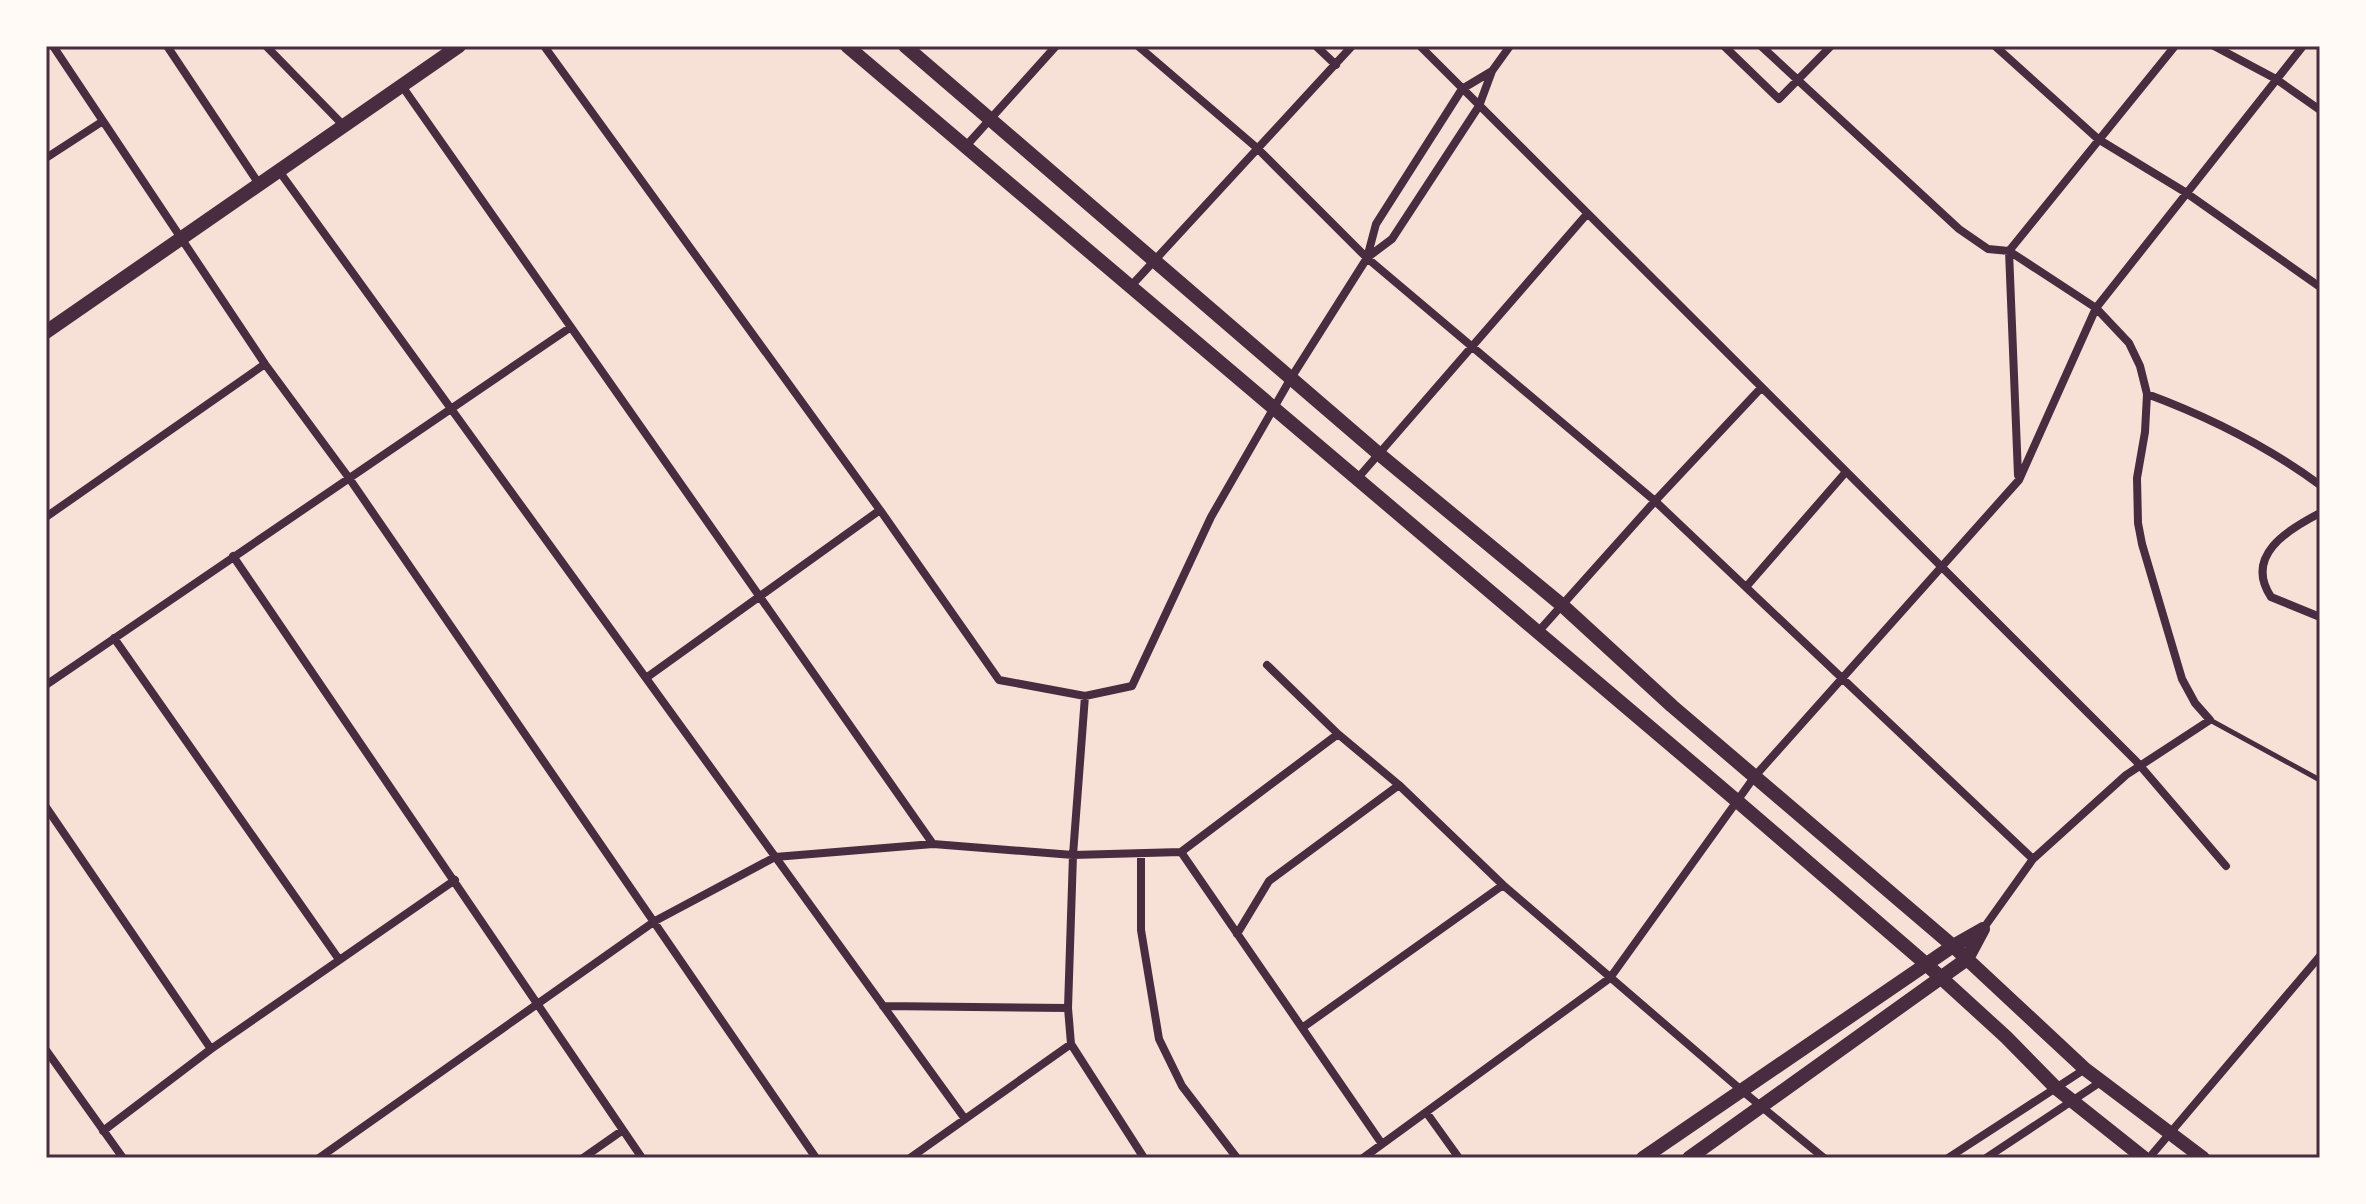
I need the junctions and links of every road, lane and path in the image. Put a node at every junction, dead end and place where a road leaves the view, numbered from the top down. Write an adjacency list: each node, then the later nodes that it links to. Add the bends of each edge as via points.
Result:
1 (53, 46): 30 (street)
2 (167, 46): 37 (street)
3 (266, 46): 31 (street)
4 (459, 46): 25 (street)
5 (544, 46): 63 (street)
6 (847, 46): 33 (street)
7 (905, 46): 29 (street)
8 (1056, 46): 29 (street)
9 (1138, 46): 34 (street)
10 (1316, 46): 21 (street)
11 (1352, 46): 21 (street)
12 (1420, 46): 26 (street)
13 (1510, 46): 22 (street)
14 (1724, 46): 23 (street, via 1779,99)
15 (1761, 46): 23 (street)
16 (1831, 46): 23 (street)
17 (1995, 46): 32 (street)
18 (2175, 46): 32 (street)
19 (2214, 46): 24 (street)
20 (2303, 46): 24 (street)
21 (1336, 65): 34 (street)
22 (1492, 71): 26 (street); 27 (street)
23 (1796, 79): 41 (street, via 1959,229 1988,249)
24 (2276, 79): 28 (street); 38 (street)
25 (402, 86): 31 (street); 47 (street)
26 (1462, 89): 27 (street); 42 (street, via 1376,224)
27 (1479, 106): 39 (street); 42 (street, via 1392,239)
28 (2320, 110)
29 (990, 118): 33 (street); 43 (street)
30 (103, 121): 35 (street); 40 (street)
31 (344, 126): 36 (street)
32 (2098, 139): 38 (street); 41 (street)
33 (966, 146): 44 (street)
34 (1257, 148): 42 (street); 43 (street)
35 (46, 158)
36 (279, 171): 37 (street); 55 (street)
37 (259, 184): 40 (street)
38 (2185, 192): 45 (street); 46 (street)
39 (1587, 214): 49 (street); 52 (street)
40 (182, 237): 48 (street); 50 (street)
41 (2009, 251): 46 (street); 60 (street)
42 (1367, 258): 49 (street); 51 (street)
43 (1154, 259): 44 (street); 51 (street)
44 (1131, 286): 54 (street)
45 (2320, 287)
46 (2096, 308): 53 (street, via 2129,343); 60 (street)
47 (571, 327): 55 (street); 69 (street)
48 (46, 332)
49 (1472, 347): 56 (street); 62 (street)
50 (265, 364): 58 (street); 65 (street)
51 (1291, 378): 54 (street); 56 (street)
52 (1761, 388): 57 (street); 62 (street)
53 (2147, 394): 61 (street, via 2260,445); 79 (street, via 2137,478 2138,523 2182,679)
54 (1274, 407): 59 (street); 78 (street, via 1211,517 1132,686)
55 (451, 408): 58 (street); 76 (street)
56 (1379, 454): 59 (street); 70 (street)
57 (1845, 473): 67 (street); 68 (street)
58 (349, 478): 66 (street); 96 (street)
59 (1357, 479): 72 (street)
60 (2019, 480): 67 (street)
61 (2320, 485)
62 (1655, 501): 68 (street); 70 (street)
63 (880, 510): 69 (street); 78 (street, via 999,680)
64 (2320, 513): 71 (street, via 2274,544 2262,572 2271,597)
65 (46, 517)
66 (233, 556): 73 (street); 94 (street)
67 (1939, 567): 75 (street); 81 (street)
68 (1746, 587): 75 (street)
69 (759, 597): 76 (street); 87 (street)
70 (1563, 606): 72 (street); 82 (street)
71 (2320, 617)
72 (1538, 632): 85 (street)
73 (114, 638): 77 (street); 101 (street)
74 (1267, 665): 80 (street)
75 (1840, 677): 82 (street); 92 (street)
76 (646, 678): 91 (street)
77 (46, 685)
78 (1085, 696): 90 (street)
79 (2210, 720): 81 (street); 83 (lane)
80 (1338, 734): 84 (street); 88 (street)
81 (2139, 766): 92 (street); 93 (street)
82 (1755, 776): 85 (street); 99 (street)
83 (2318, 779)
84 (1399, 785): 95 (street); 98 (street, via 1269,881)
85 (1737, 801): 103 (street); 104 (street)
86 (46, 807): 111 (street)
87 (933, 844): 90 (street); 91 (street)
88 (1181, 852): 89 (street); 98 (street)
89 (1141, 854): 90 (street); 132 (street, via 1141,930 1159,1039 1182,1086)
90 (1073, 855): 108 (street)
91 (775, 857): 96 (street); 107 (street)
92 (2033, 859): 97 (street)
93 (2226, 866)
94 (455, 880): 101 (street); 106 (street)
95 (1503, 885): 104 (street); 109 (street)
96 (655, 921): 106 (street); 129 (street)
97 (1983, 929): 99 (street); 102 (street)
98 (1237, 934): 109 (street)
99 (1953, 946): 102 (street); 103 (street)
100 (2320, 956): 123 (street)
101 (338, 958): 111 (street)
102 (1967, 959): 105 (street); 113 (street)
103 (1926, 964): 105 (street); 116 (street)
104 (1610, 978): 116 (street); 119 (street)
105 (1942, 979): 115 (street); 118 (street)
106 (537, 1004): 121 (street); 126 (street)
107 (883, 1006): 108 (street); 120 (street)
108 (1068, 1008): 110 (street)
109 (1302, 1028): 124 (street)
110 (1071, 1044): 120 (street); 131 (street)
111 (211, 1049): 122 (street)
112 (46, 1050): 122 (street)
113 (2085, 1069): 114 (street); 115 (street)
114 (2102, 1081): 117 (street); 123 (street)
115 (2056, 1088): 117 (street); 138 (street)
116 (1740, 1089): 118 (street); 135 (street)
117 (2073, 1101): 139 (street); 140 (street)
118 (1762, 1107): 136 (street); 137 (street)
119 (1426, 1112): 124 (street); 134 (street)
120 (965, 1119): 130 (street)
121 (623, 1130): 127 (street); 128 (street)
122 (103, 1131): 125 (street)
123 (2171, 1133): 140 (street); 141 (street)
124 (1382, 1144): 133 (street)
125 (123, 1158)
126 (319, 1158)
127 (583, 1158)
128 (642, 1158)
129 (816, 1158)
130 (910, 1158)
131 (1144, 1158)
132 (1237, 1158)
133 (1363, 1158)
134 (1459, 1158)
135 (1643, 1158)
136 (1689, 1158)
137 (1824, 1158)
138 (1948, 1158)
139 (1986, 1158)
140 (2146, 1158)
141 (2203, 1158)

